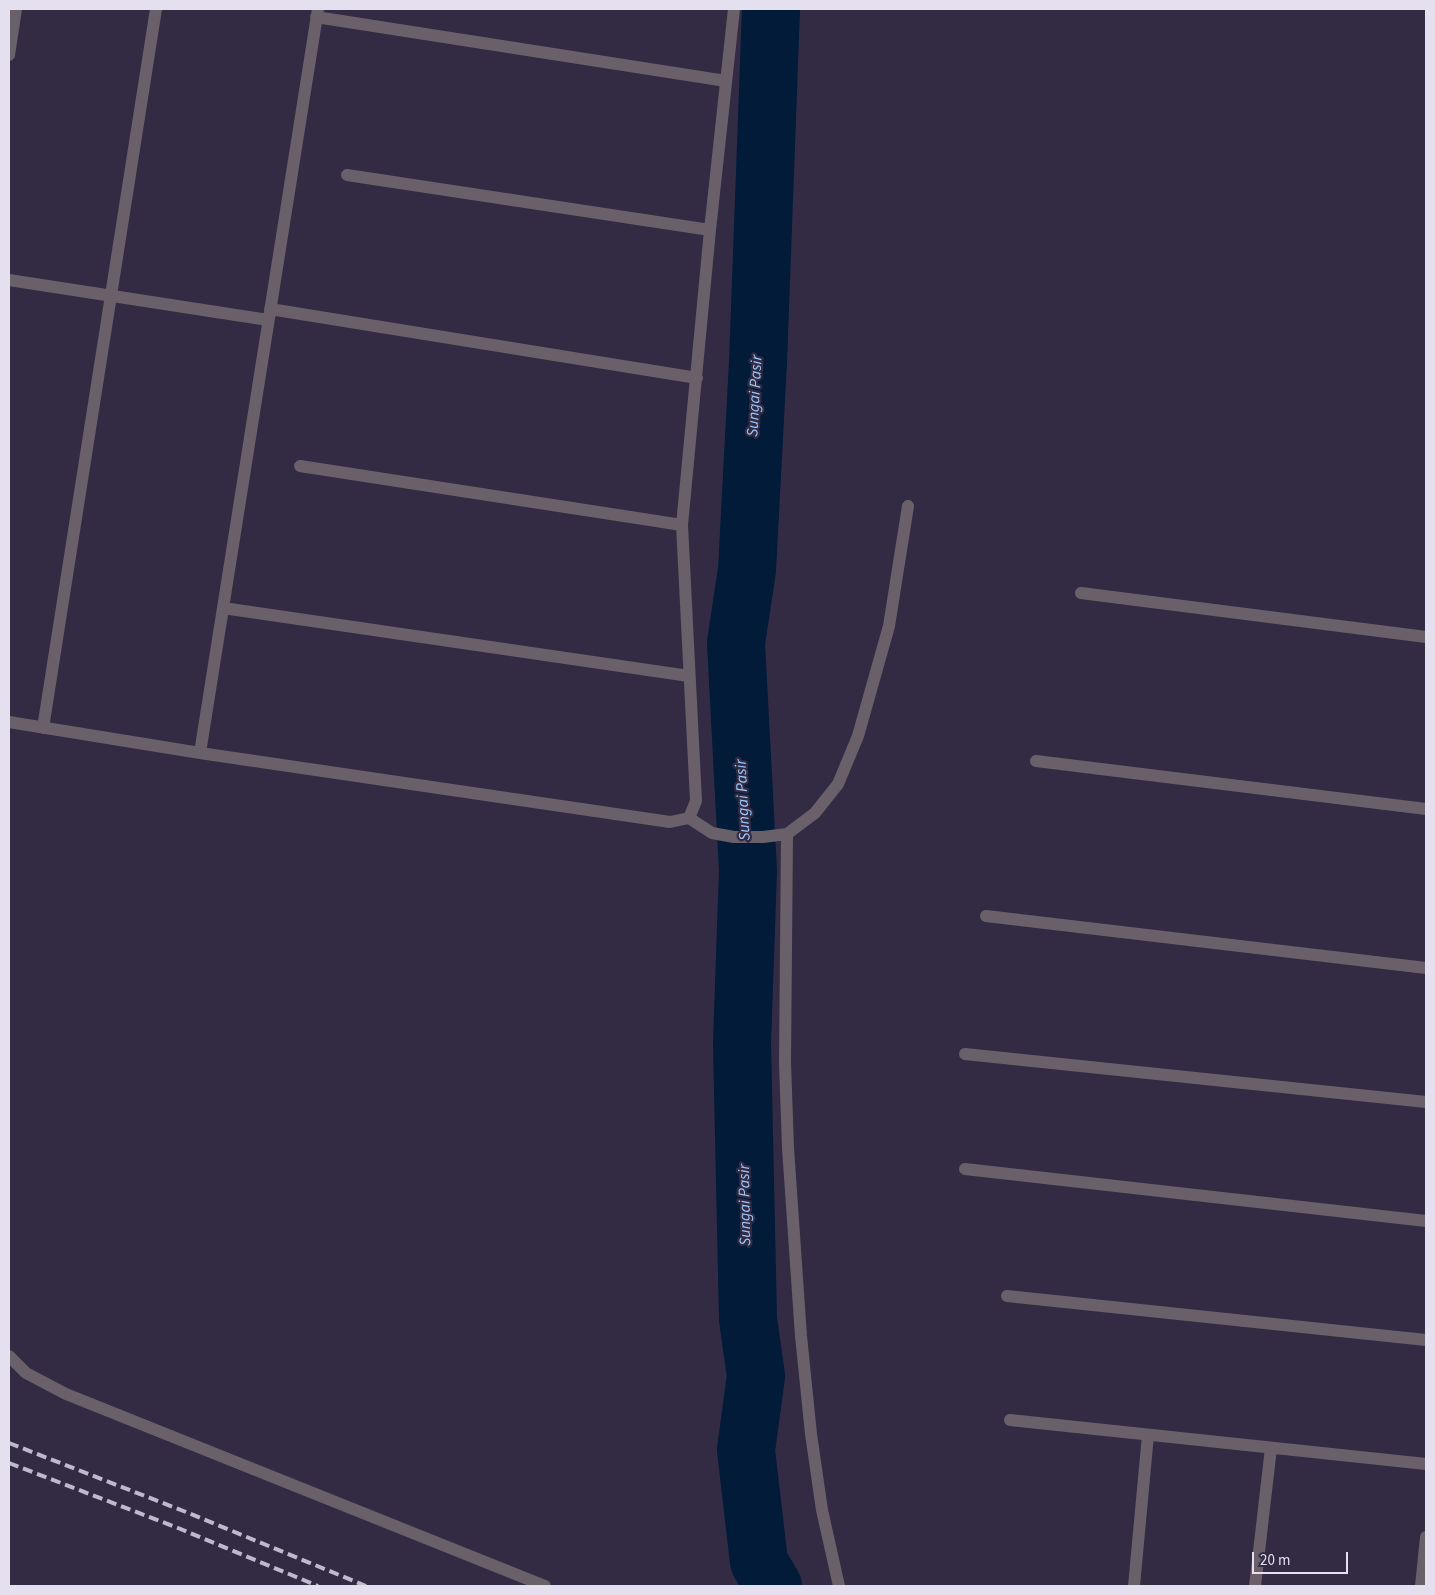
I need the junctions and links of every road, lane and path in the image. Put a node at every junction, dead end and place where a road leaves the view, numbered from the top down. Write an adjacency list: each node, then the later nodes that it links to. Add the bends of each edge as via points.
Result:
1 (16, 9): 5 (street)
2 (156, 9): 10 (street)
3 (734, 9): 6 (street)
4 (317, 13): 6 (street); 11 (street)
5 (9, 49)
6 (726, 81): 8 (street)
7 (347, 175): 8 (street)
8 (710, 230): 12 (street)
9 (9, 280): 10 (street)
10 (110, 296): 11 (street); 21 (street)
11 (269, 314): 12 (street); 17 (street)
12 (697, 378): 15 (street)
13 (300, 466): 15 (street)
14 (908, 506): 26 (street, via 889,626 858,736 838,784 815,813)
15 (682, 525): 19 (street)
16 (1081, 593): 18 (street)
17 (223, 608): 19 (street); 22 (street)
18 (1426, 637)
19 (689, 676): 25 (street, via 696,801)
20 (9, 722): 21 (street)
21 (44, 728): 22 (street)
22 (200, 753): 25 (street, via 670,822)
23 (1036, 762): 24 (street)
24 (1426, 809)
25 (689, 818): 26 (street, via 712,833 734,837 763,838)
26 (787, 834): 42 (street, via 785,1072 801,1336 821,1500)
27 (986, 916): 28 (street)
28 (1426, 968)
29 (966, 1054): 30 (street)
30 (1426, 1102)
31 (965, 1169): 32 (street)
32 (1426, 1221)
33 (1007, 1296): 34 (street)
34 (1426, 1340)
35 (9, 1356): 41 (street, via 26,1373 66,1394)
36 (1010, 1420): 37 (street)
37 (1148, 1435): 38 (street); 43 (street)
38 (1271, 1448): 39 (street); 44 (street)
39 (1426, 1464)
40 (1426, 1537): 45 (street)
41 (544, 1586)
42 (839, 1586)
43 (1134, 1586)
44 (1256, 1586)
45 (1421, 1586)

